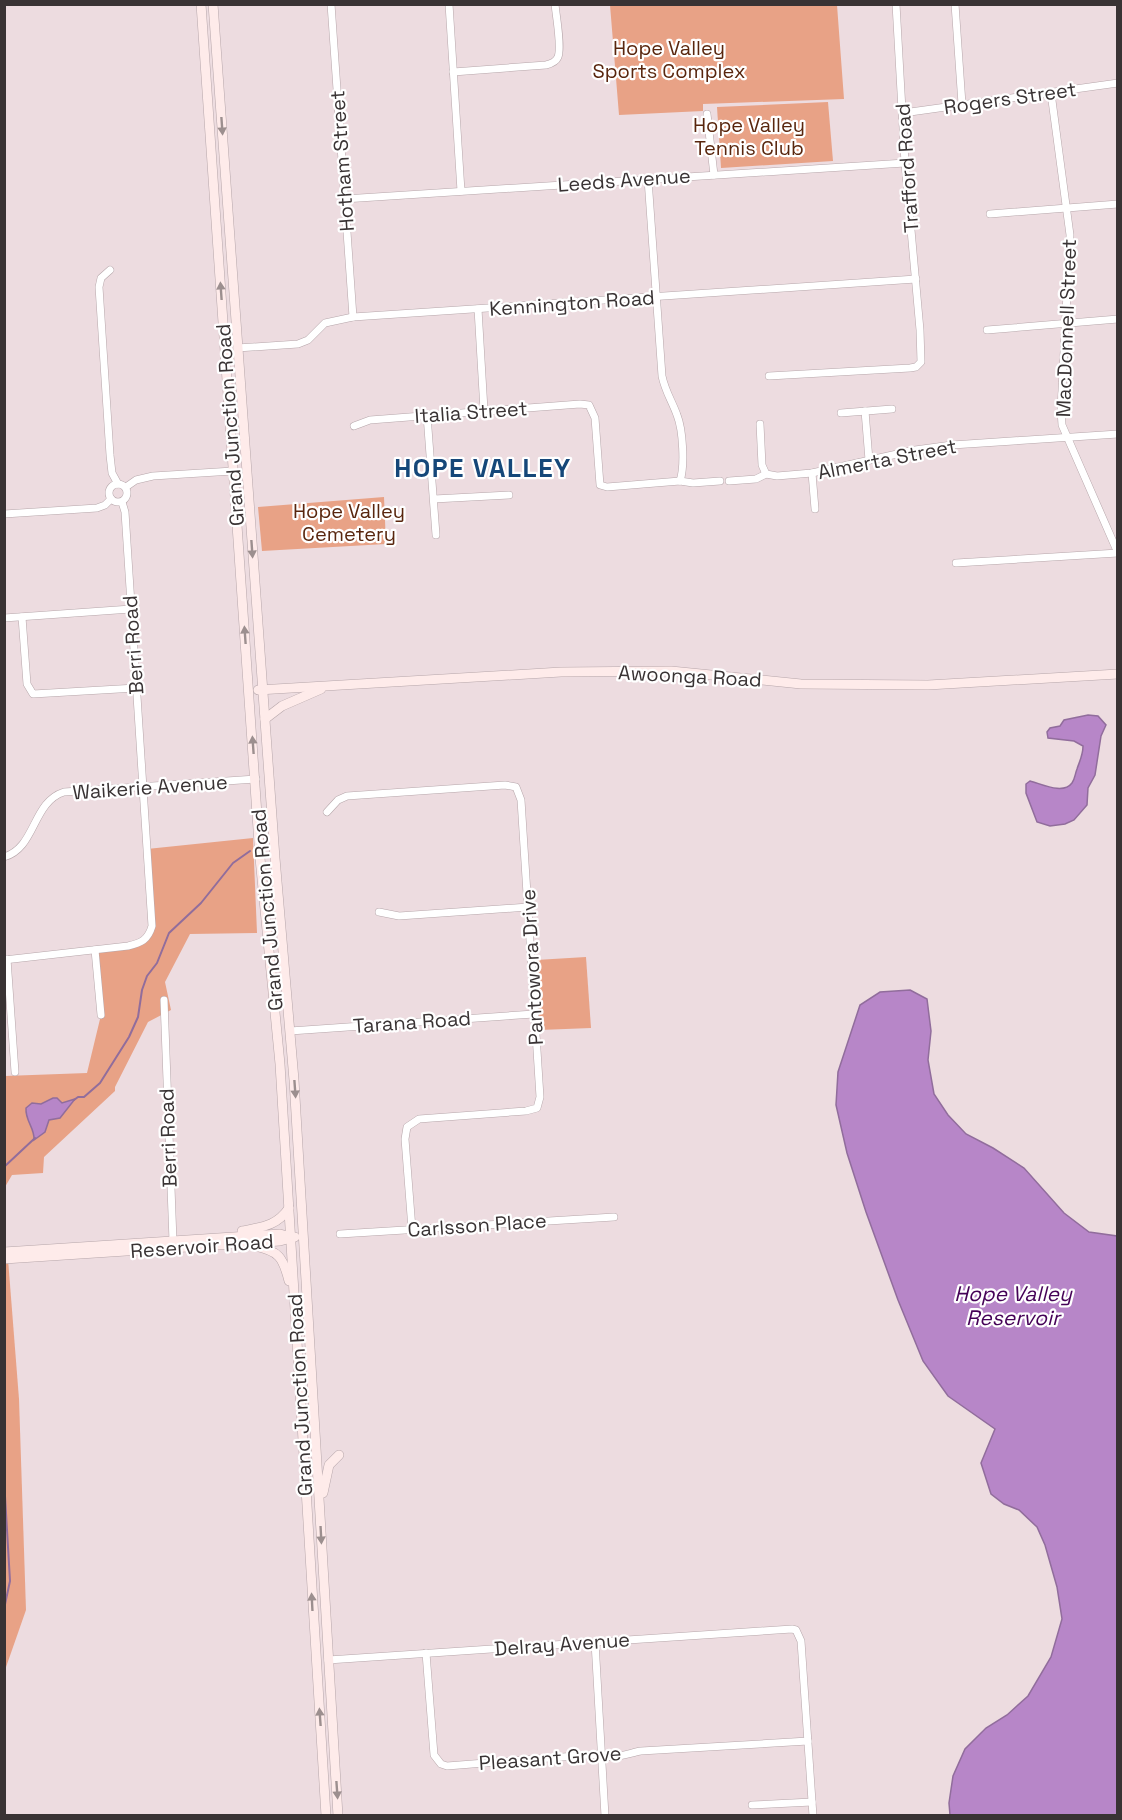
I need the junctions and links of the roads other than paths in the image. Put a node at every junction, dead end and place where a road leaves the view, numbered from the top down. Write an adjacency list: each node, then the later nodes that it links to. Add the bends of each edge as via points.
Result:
1 (201, 4): 8 (main road, Grand Junction Road)
2 (211, 4): 8 (main road, via 208,26); 10 (main road, Grand Junction Road)
3 (331, 4): 23 (street, Hotham Street)
4 (448, 4): 11 (street)
5 (555, 4): 11 (street, via 558,57 554,62)
6 (896, 4): 17 (street, Trafford Road)
7 (955, 4): 15 (street)
8 (202, 30): 9 (main road, Grand Junction Road)
9 (204, 60): 10 (main road); 16 (main road, Grand Junction Road)
10 (218, 69): 13 (main road, Grand Junction Road)
11 (453, 72): 22 (street)
12 (1118, 84): 14 (street, Rogers Street)
13 (219, 93): 16 (main road); 25 (main road, Grand Junction Road, one-way to 25)
14 (1051, 93): 15 (street, Rogers Street); 27 (street, MacDonnell Street)
15 (962, 104): 17 (street, Rogers Street)
16 (208, 113): 24 (main road, Grand Junction Road)
17 (903, 113): 19 (street, Trafford Road)
18 (708, 114): 20 (street)
19 (904, 162): 20 (street, Leeds Avenue); 30 (street, Trafford Road)
20 (714, 174): 21 (street, Leeds Avenue)
21 (648, 179): 22 (street, Leeds Avenue); 31 (street)
22 (461, 191): 23 (street, Leeds Avenue)
23 (344, 199): 33 (street, Hotham Street)
24 (214, 201): 25 (main road); 38 (main road, Grand Junction Road, one-way to 24)
25 (227, 201): 37 (main road, Grand Junction Road)
26 (1118, 204): 27 (street)
27 (1068, 208): 28 (street); 35 (street, MacDonnell Street)
28 (990, 214)
29 (110, 270): 57 (street, via 101,278 99,287 110,454)
30 (916, 279): 31 (street, Kennington Road); 39 (street, Trafford Road, via 922,359 915,367)
31 (656, 297): 32 (street, Kennington Road); 54 (street, via 662,376 680,428)
32 (478, 309): 33 (street, Kennington Road); 41 (street)
33 (352, 317): 37 (street, Kennington Road, via 325,323 298,344)
34 (1118, 320): 35 (street)
35 (1067, 324): 36 (street); 48 (street, MacDonnell Street, via 1060,410)
36 (987, 330)
37 (237, 348): 38 (main road); 50 (main road, Grand Junction Road)
38 (225, 349): 51 (main road, Grand Junction Road)
39 (769, 376)
40 (892, 409): 42 (street)
41 (484, 410): 44 (street, Italia Street); 54 (street, Italia Street, via 589,405 595,418 600,485)
42 (865, 411): 43 (street); 49 (street)
43 (841, 413)
44 (427, 415): 46 (street, Italia Street, via 370,420); 61 (street)
45 (760, 424): 53 (street)
46 (354, 426)
47 (1118, 434): 48 (street, Almerta Street)
48 (1068, 437): 49 (street, Almerta Street, via 952,445); 67 (street, MacDonnell Street)
49 (869, 460): 52 (street, Almerta Street)
50 (246, 470): 51 (main road); 76 (main road, Grand Junction Road, one-way to 76)
51 (234, 471): 58 (street, via 153,476 136,480); 75 (main road, Grand Junction Road, one-way to 51)
52 (812, 473): 53 (street, Almerta Street); 64 (street)
53 (766, 474): 56 (street, Almerta Street, via 756,479)
54 (681, 481): 55 (street)
55 (720, 481)
56 (729, 481)
57 (118, 484): 58 (street); 60 (street, via 109,491)
58 (126, 488): 62 (street, via 128,494)
59 (509, 495): 61 (street)
60 (111, 499): 62 (street); 65 (street, via 97,508)
61 (434, 499): 66 (street)
62 (122, 502): 69 (street, Berri Road)
63 (4, 506): 65 (street)
64 (815, 508)
65 (5, 514)
66 (436, 535)
67 (1118, 553): 68 (street)
68 (956, 563)
69 (131, 609): 70 (street); 74 (street, Berri Road)
70 (22, 617): 71 (street); 74 (street, via 27,684 33,694)
71 (4, 618)
72 (1118, 674): 73 (main road, Awoonga Road, via 928,685 801,684 671,671 561,672)
73 (326, 687): 76 (main road, Awoonga Road); 77 (main road, via 282,706)
74 (136, 688): 79 (street, Berri Road)
75 (250, 690): 76 (main road, Awoonga Road); 78 (main road, Grand Junction Road, one-way to 75)
76 (262, 690): 77 (main road, Grand Junction Road)
77 (265, 719): 90 (main road, Grand Junction Road)
78 (255, 779): 79 (street, Waikerie Avenue); 87 (main road, Grand Junction Road)
79 (143, 788): 81 (street, Waikerie Avenue, via 56,795 47,802 17,853); 84 (street, Berri Road, via 152,926 141,943)
80 (327, 812): 82 (street, Pantowora Drive, via 347,796 516,787 521,800)
81 (4, 857)
82 (528, 908): 83 (street, via 399,916); 88 (street, Pantowora Drive)
83 (379, 912)
84 (95, 950): 85 (street, Berri Road); 89 (street)
85 (6, 959): 92 (street)
86 (164, 1000): 100 (street, Berri Road)
87 (276, 1013): 90 (main road); 91 (main road, Grand Junction Road)
88 (534, 1014): 90 (street, Tarana Road); 95 (street, Pantowora Drive, via 540,1097 537,1108 419,1119 407,1127)
89 (101, 1015)
90 (290, 1031): 91 (main road); 97 (main road, Grand Junction Road, one-way to 97)
91 (280, 1064): 93 (main road, Grand Junction Road)
92 (15, 1072)
93 (289, 1207): 98 (main road, Grand Junction Road); 99 (main road, via 281,1220 256,1229)
94 (614, 1217): 95 (street, Carlsson Place)
95 (412, 1229): 96 (street, Carlsson Place)
96 (340, 1234)
97 (304, 1236): 98 (main road); 105 (main road, Grand Junction Road)
98 (291, 1237): 99 (main road, Reservoir Road, via 280,1234); 101 (main road, Reservoir Road); 104 (main road, Grand Junction Road)
99 (198, 1239): 100 (main road, Reservoir Road)
100 (173, 1244): 101 (main road, Reservoir Road); 102 (main road, Reservoir Road); 103 (main road, Reservoir Road)
101 (240, 1244): 104 (main road, via 279,1255)
102 (4, 1252)
103 (4, 1259)
104 (295, 1301): 106 (main road, Grand Junction Road)
105 (316, 1442): 106 (main road); 109 (main road, Grand Junction Road)
106 (303, 1443): 108 (main road, Grand Junction Road)
107 (339, 1455): 110 (main road, via 327,1470)
108 (303, 1456): 109 (main road); 114 (main road, Grand Junction Road, one-way to 108)
109 (317, 1456): 110 (main road, Grand Junction Road)
110 (320, 1514): 113 (main road, Grand Junction Road, one-way to 113)
111 (595, 1642): 112 (street, Delray Avenue); 116 (street, Delray Avenue, via 796,1630 801,1641); 117 (street)
112 (426, 1653): 113 (street, Delray Avenue); 117 (street, Pleasant Grove, via 434,1755 441,1764)
113 (328, 1660): 114 (main road); 115 (main road, Grand Junction Road)
114 (316, 1661): 118 (main road, Grand Junction Road, one-way to 114)
115 (333, 1723): 118 (main road, via 330,1764); 122 (main road, Grand Junction Road, one-way to 122)
116 (808, 1741): 117 (street, Pleasant Grove, via 641,1751 611,1758); 119 (street)
117 (601, 1754): 123 (street)
118 (324, 1773): 121 (main road, Grand Junction Road)
119 (812, 1802): 120 (street); 124 (street)
120 (752, 1805)
121 (326, 1815)
122 (338, 1815)
123 (606, 1815)
124 (813, 1815)

